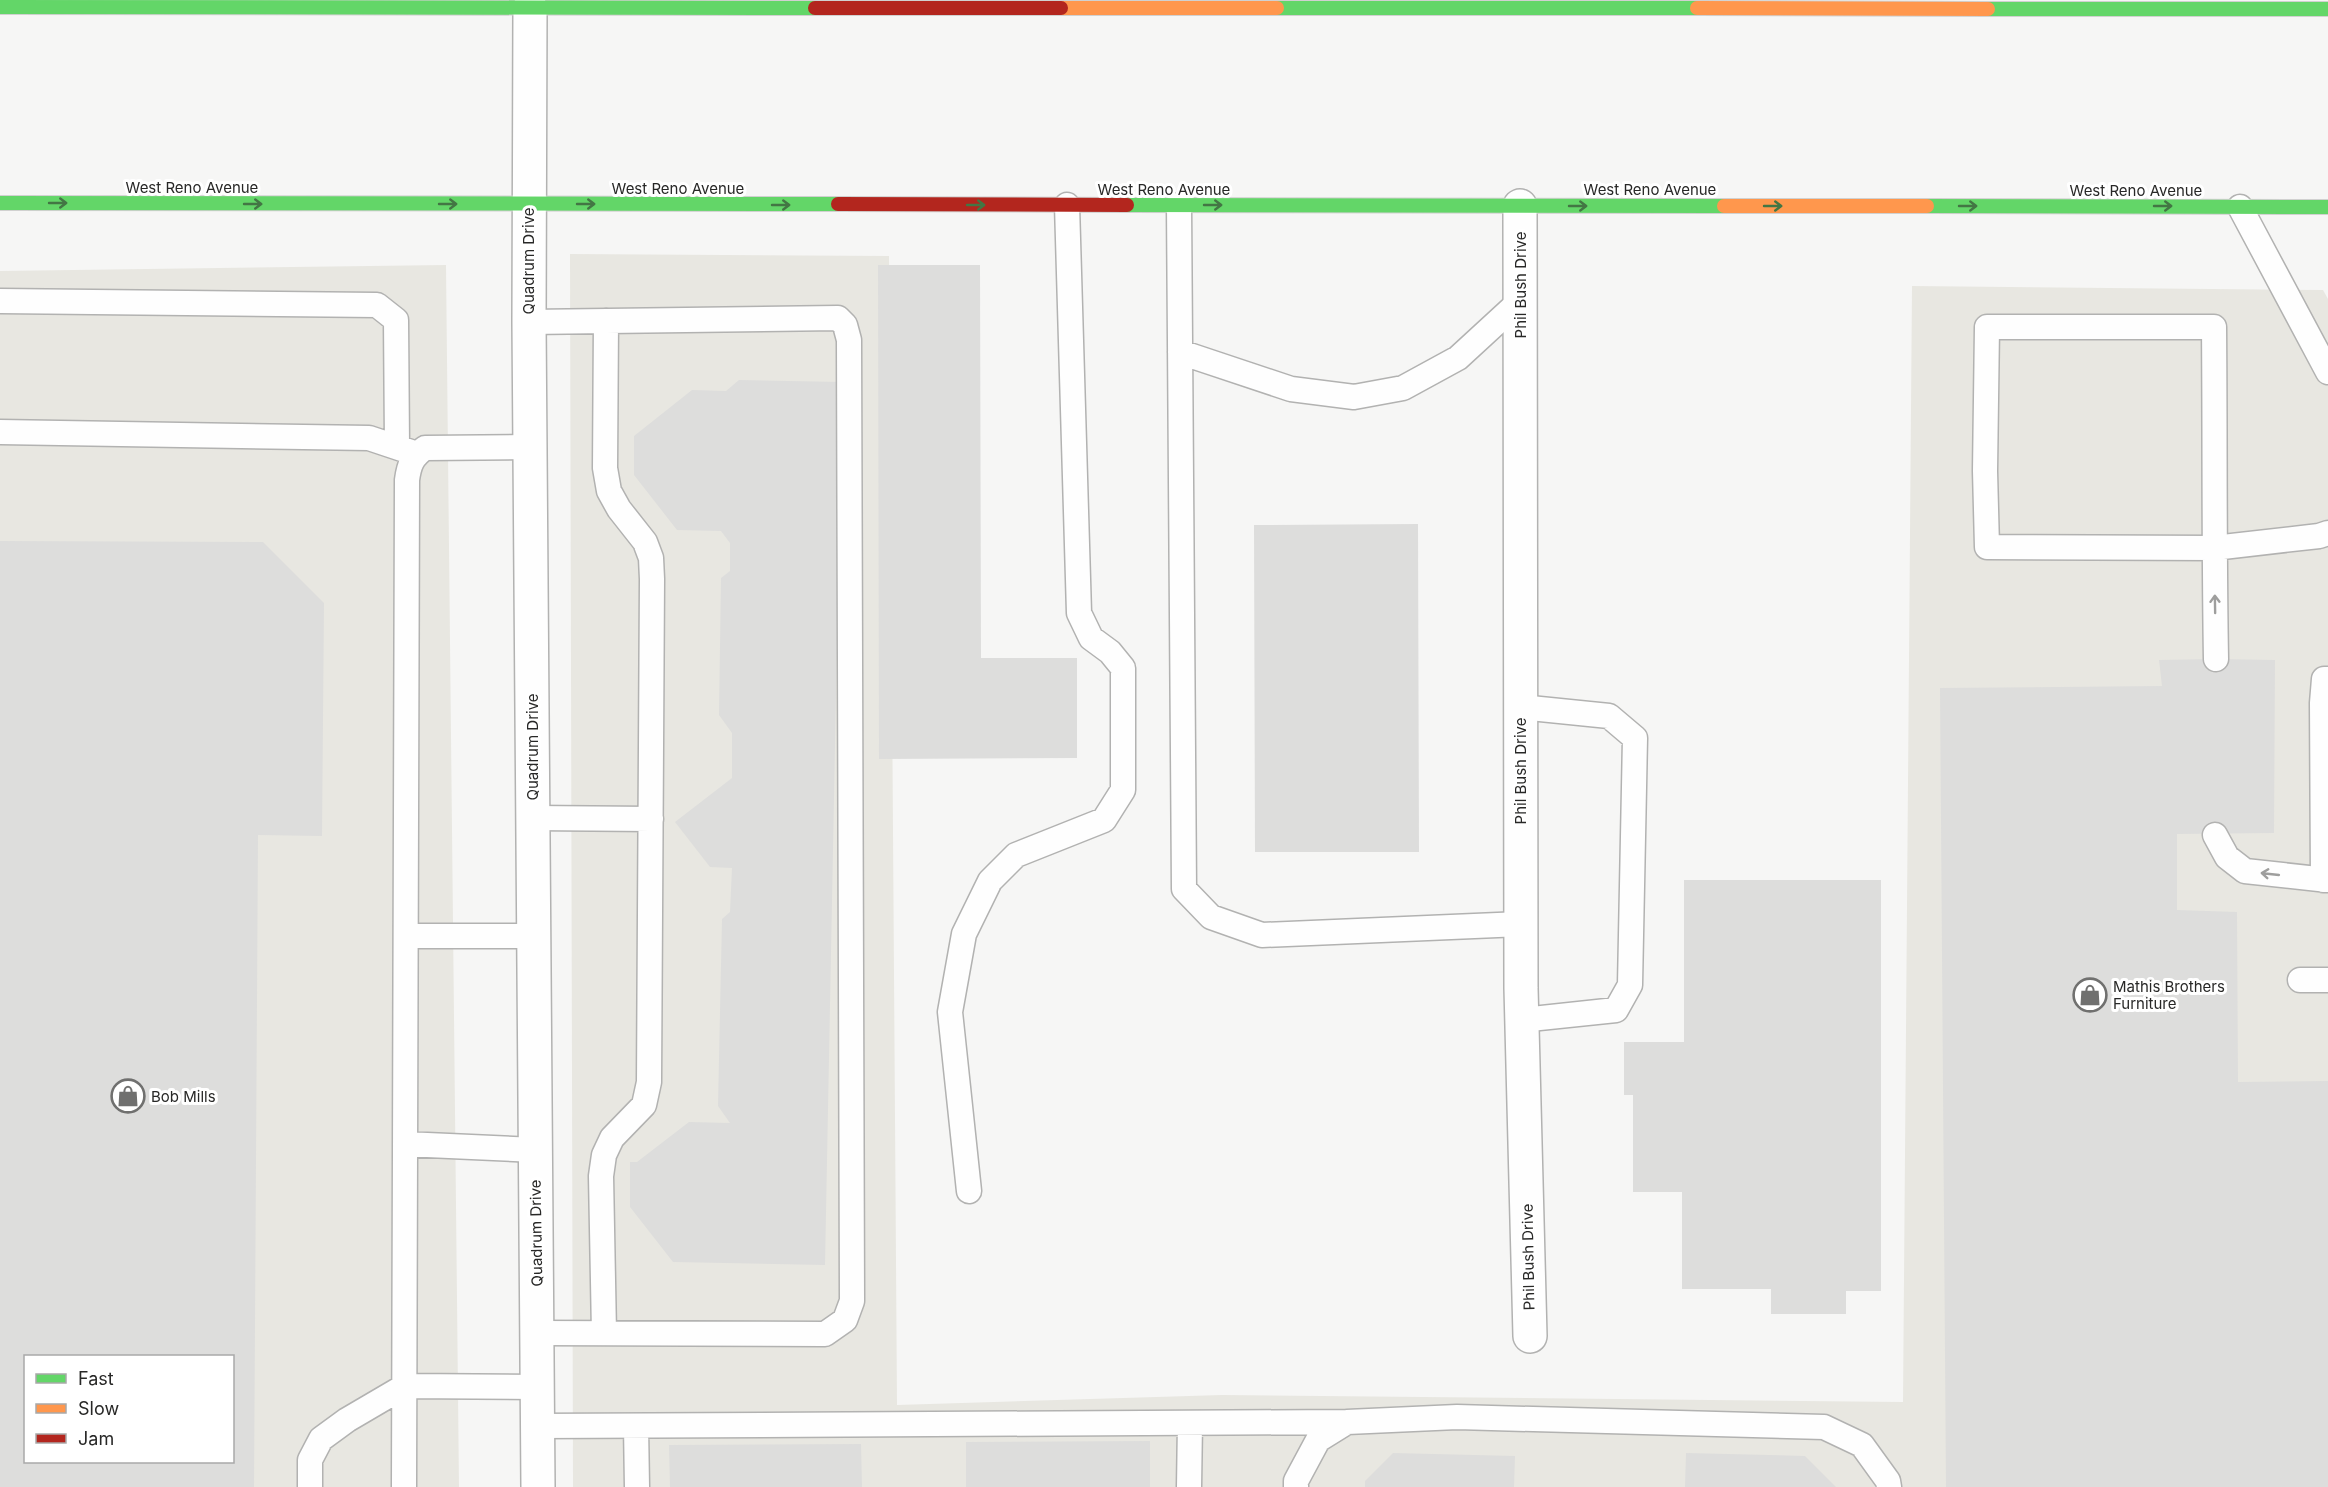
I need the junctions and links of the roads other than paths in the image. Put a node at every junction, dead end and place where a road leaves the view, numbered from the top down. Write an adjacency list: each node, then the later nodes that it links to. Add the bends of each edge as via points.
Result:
1 (530, 4): 2 (main road); 3 (main road); 6 (street, Quadrum Drive)
2 (1405, 4): 4 (main road)
3 (0, 7)
4 (2328, 9)
5 (0, 203): 6 (main road, West Reno Avenue, one-way to 6)
6 (528, 204): 7 (main road, West Reno Avenue, one-way to 7); 15 (street, Quadrum Drive)
7 (1067, 205): 8 (main road, West Reno Avenue); 38 (lane, via 1079,614 1091,638 1123,668 1123,790 1104,820 1016,855 990,881 964,934 951,1012)
8 (1179, 205): 9 (main road, West Reno Avenue, one-way to 9); 16 (lane)
9 (1520, 206): 10 (main road, West Reno Avenue, one-way to 10); 13 (street, Phil Bush Drive)
10 (2240, 207): 11 (main road, West Reno Avenue); 17 (lane)
11 (2328, 207)
12 (0, 301): 20 (lane, via 377,305 396,320)
13 (1520, 301): 16 (lane, via 1458,358 1403,388 1354,397 1291,389); 25 (street, Phil Bush Drive)
14 (606, 321): 15 (lane); 27 (lane, via 605,468 609,491 645,542 651,558); 40 (lane, via 838,318 847,332 852,1301 845,1320 825,1334)
15 (528, 322): 19 (street, Quadrum Drive)
16 (1180, 352): 30 (lane, via 1184,890 1211,917 1262,935)
17 (2328, 372)
18 (0, 432): 20 (lane, via 369,438)
19 (530, 447): 20 (lane); 26 (street, Quadrum Drive)
20 (406, 450): 31 (lane)
21 (2328, 533): 22 (lane)
22 (2214, 548): 22 (lane, via 1987,547 1987,327 2214,327); 23 (lane, one-way to 22)
23 (2216, 659)
24 (2326, 679): 29 (lane, via 2322,703)
25 (1520, 707): 30 (street, Phil Bush Drive); 35 (lane, via 1609,716 1635,738 1630,985 1616,1010)
26 (533, 818): 27 (lane); 32 (street, Quadrum Drive)
27 (651, 819): 40 (lane, via 649,1082 644,1105 612,1138 604,1155)
28 (2215, 835): 29 (lane, one-way to 28, via 2246,871 2227,858)
29 (2325, 880)
30 (1521, 924): 35 (street, Phil Bush Drive)
31 (406, 936): 32 (lane); 36 (lane)
32 (533, 936): 37 (street, Quadrum Drive)
33 (2300, 980): 34 (lane)
34 (2328, 981)
35 (1522, 1020): 41 (street, Phil Bush Drive)
36 (405, 1144): 37 (lane); 42 (lane)
37 (535, 1150): 39 (street, Quadrum Drive)
38 (969, 1191)
39 (537, 1333): 40 (lane); 43 (street, Quadrum Drive)
40 (604, 1333)
41 (1530, 1336)
42 (405, 1386): 43 (lane); 48 (lane, via 321,1439 310,1460); 49 (lane)
43 (537, 1388): 46 (street, Quadrum Drive)
44 (1347, 1422): 45 (lane); 53 (lane, via 1318,1440); 54 (lane, via 1457,1417 1824,1427 1862,1445)
45 (1190, 1423): 47 (lane); 52 (lane)
46 (537, 1426): 47 (lane); 50 (street, Quadrum Drive)
47 (636, 1426): 51 (lane)
48 (310, 1487)
49 (404, 1487)
50 (538, 1487)
51 (637, 1487)
52 (1189, 1487)
53 (1296, 1487)
54 (1889, 1487)

